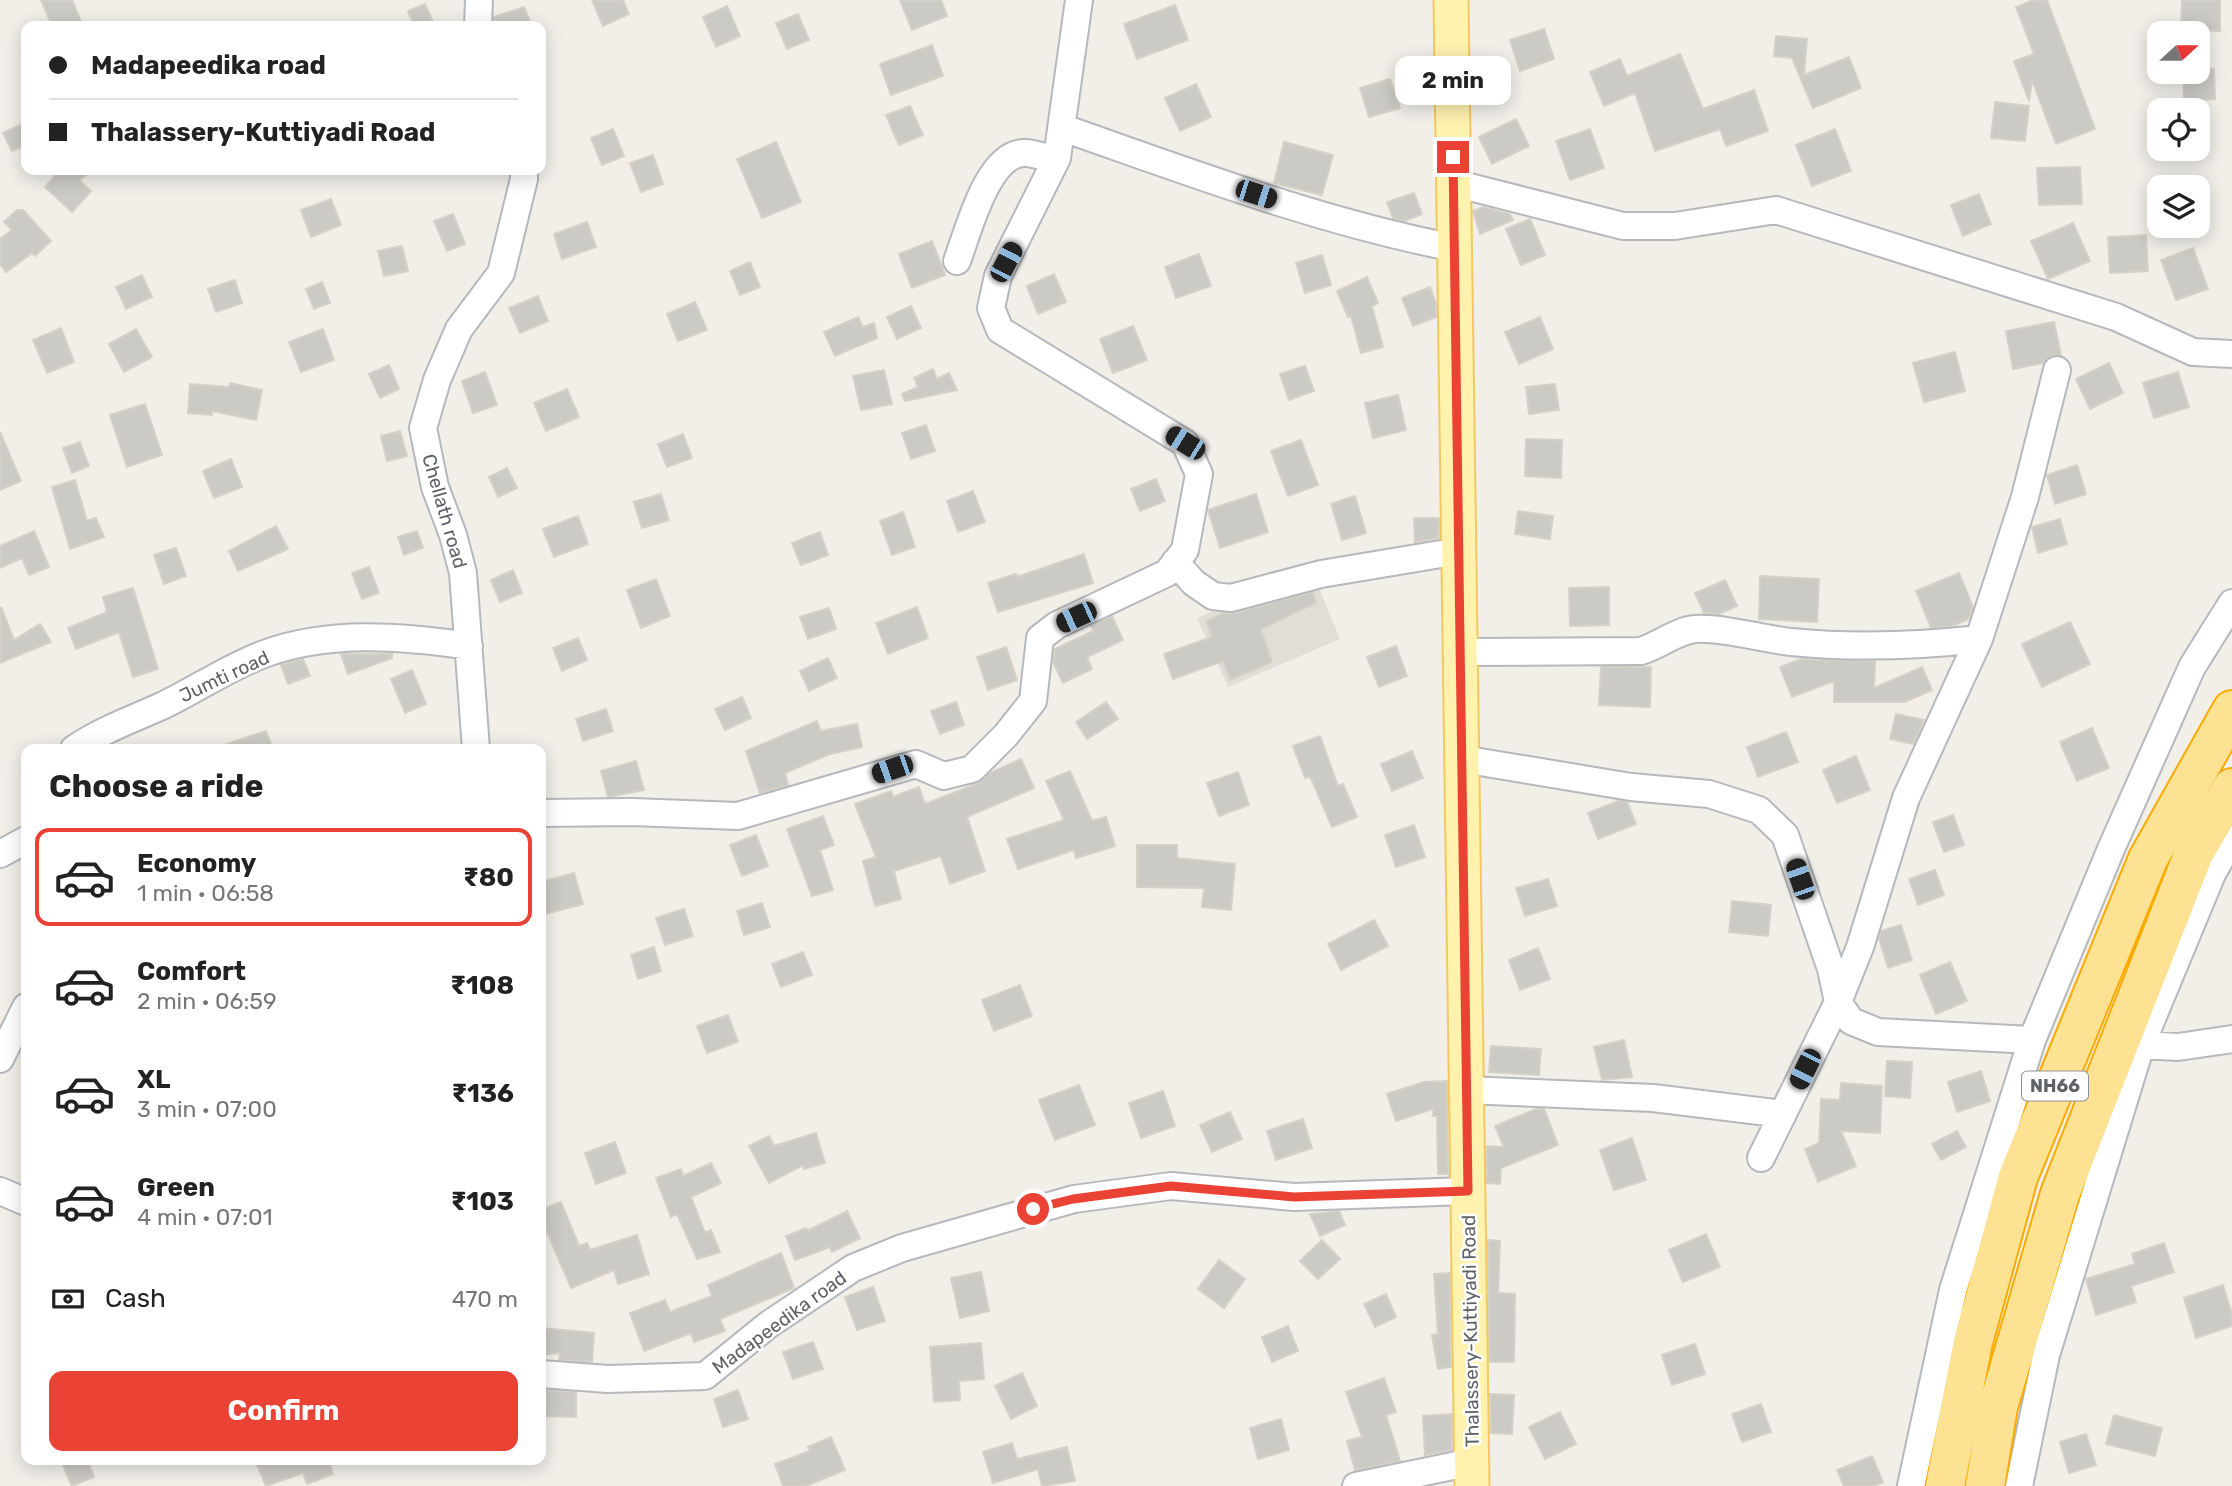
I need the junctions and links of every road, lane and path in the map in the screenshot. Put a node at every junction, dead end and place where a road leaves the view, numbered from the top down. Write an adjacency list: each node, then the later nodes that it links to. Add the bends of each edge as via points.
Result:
1 (479, 0): 4 (street)
2 (1079, 0): 5 (street)
3 (1451, 0): 8 (main road, Thalassery-Kuttiyadi Road)
4 (478, 21)
5 (1063, 128): 6 (street); 9 (street, via 1386,234)
6 (1056, 160): 10 (street, via 1024,152 1003,159 988,180); 14 (street, via 998,276 991,308 1000,330 1185,443 1199,474 1185,550)
7 (524, 175): 17 (street, Chellath road, via 500,273 459,329 423,428 435,487 463,573)
8 (1454, 183): 9 (main road, Thalassery-Kuttiyadi Road); 11 (street, via 1623,226 1675,226 1776,210 2116,317 2193,352)
9 (1455, 248): 13 (main road, Thalassery-Kuttiyadi Road)
10 (957, 261)
11 (2232, 354)
12 (2057, 370): 16 (street, via 2025,497)
13 (1459, 551): 14 (street, via 1321,574 1231,597 1213,596); 18 (main road, Thalassery-Kuttiyadi Road)
14 (1175, 562): 24 (street, via 1167,573 1057,625 1040,638 1033,701 972,769 944,776 916,764 738,816)
15 (2232, 603): 31 (street, via 2192,667)
16 (1979, 639): 18 (street, via 1929,645 1793,642 1697,629 1641,650); 28 (street, via 1906,798)
17 (469, 646): 20 (street, Jumti road, via 412,637 357,637 264,654); 21 (street, Chellath road)
18 (1460, 652): 22 (main road, Thalassery-Kuttiyadi Road)
19 (2232, 710): 44 (highway, NH66, via 2148,859 2018,1177 1973,1342)
20 (81, 744)
21 (476, 744)
22 (1462, 759): 28 (street, via 1632,787 1709,794 1759,810 1785,835); 34 (main road, Thalassery-Kuttiyadi Road)
23 (2232, 788): 45 (highway, NH66, via 2194,853 2060,1194 1998,1407)
24 (546, 813)
25 (2232, 838): 32 (street, via 2212,874)
26 (21, 843): 27 (street)
27 (0, 854)
28 (1838, 1002): 31 (street, via 1851,1021 1878,1032); 35 (street)
29 (21, 1017): 33 (street)
30 (2232, 1039): 32 (street, via 2178,1047)
31 (2032, 1040): 43 (street, via 1953,1290)
32 (2141, 1045): 46 (street, via 2046,1355)
33 (0, 1059)
34 (1466, 1090): 35 (street, via 1653,1098); 38 (main road, Thalassery-Kuttiyadi Road)
35 (1783, 1114): 36 (street)
36 (1761, 1158)
37 (0, 1191): 39 (street)
38 (1468, 1191): 40 (street, Madapeedika road, via 1294,1197 1171,1186 1073,1199 902,1248 853,1268 768,1325 705,1376 608,1379); 41 (main road, Thalassery-Kuttiyadi Road)
39 (21, 1200)
40 (546, 1374)
41 (1472, 1474): 42 (street)
42 (1356, 1486)
43 (1911, 1486)
44 (1945, 1486)
45 (1985, 1486)
46 (2019, 1486)

